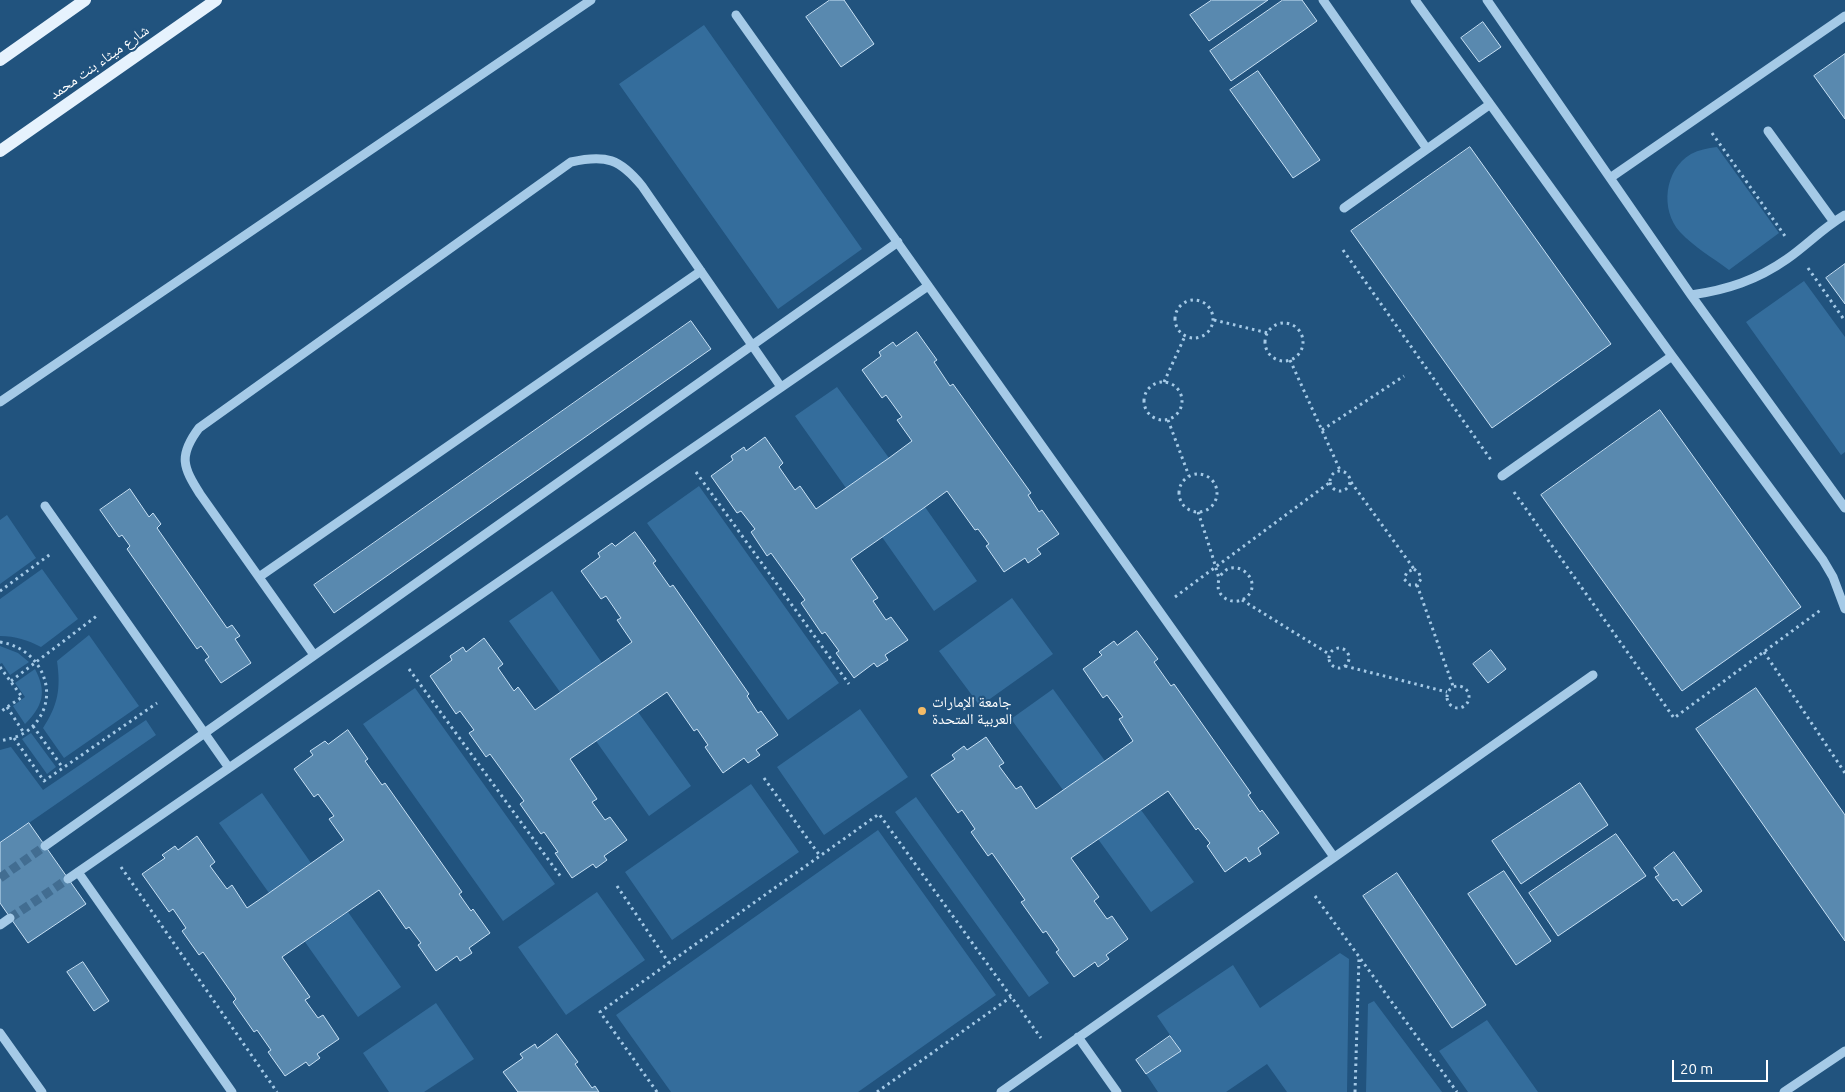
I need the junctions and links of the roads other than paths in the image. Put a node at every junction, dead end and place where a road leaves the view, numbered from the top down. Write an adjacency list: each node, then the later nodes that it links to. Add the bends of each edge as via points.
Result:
1 (85, 0): 9 (main road)
2 (216, 0): 13 (main road, شارع ميثاء بنت محمد)
3 (591, 0): 25 (lane)
4 (1323, 0): 12 (lane)
5 (1415, 0): 10 (lane)
6 (1487, 0): 14 (lane)
7 (736, 15): 18 (lane)
8 (1845, 16): 14 (lane)
9 (0, 60)
10 (1489, 105): 12 (lane); 23 (lane)
11 (1768, 131): 17 (lane)
12 (1427, 149): 15 (lane)
13 (0, 151)
14 (1610, 178): 21 (lane)
15 (1344, 208)
16 (1845, 215): 17 (lane)
17 (1834, 222): 21 (lane, via 1766,273 1717,292)
18 (898, 242): 20 (lane); 22 (lane)
19 (701, 271): 22 (lane); 29 (lane); 29 (lane, via 630,170 611,160 591,157 571,162 199,428 185,455 186,471)
20 (928, 286): 24 (lane); 36 (lane)
21 (1691, 295): 28 (lane)
22 (753, 345): 24 (lane); 31 (lane)
23 (1672, 356): 26 (lane); 30 (lane, via 1822,560 1833,577)
24 (781, 387): 34 (lane)
25 (0, 402)
26 (1502, 476)
27 (45, 506): 33 (lane)
28 (1845, 508)
29 (259, 577): 31 (lane)
30 (1845, 610)
31 (314, 656): 33 (lane)
32 (1593, 675): 36 (lane)
33 (204, 734): 34 (lane); 35 (lane)
34 (228, 768): 37 (lane)
35 (45, 846)
36 (1334, 857): 42 (lane)
37 (78, 872): 38 (lane); 45 (lane)
38 (68, 878)
39 (10, 918): 40 (lane)
40 (0, 925)
41 (0, 1033): 44 (lane)
42 (1078, 1037): 46 (lane); 47 (lane)
43 (1845, 1051): 48 (lane)
44 (42, 1092)
45 (232, 1092)
46 (1001, 1092)
47 (1117, 1092)
48 (1784, 1092)

